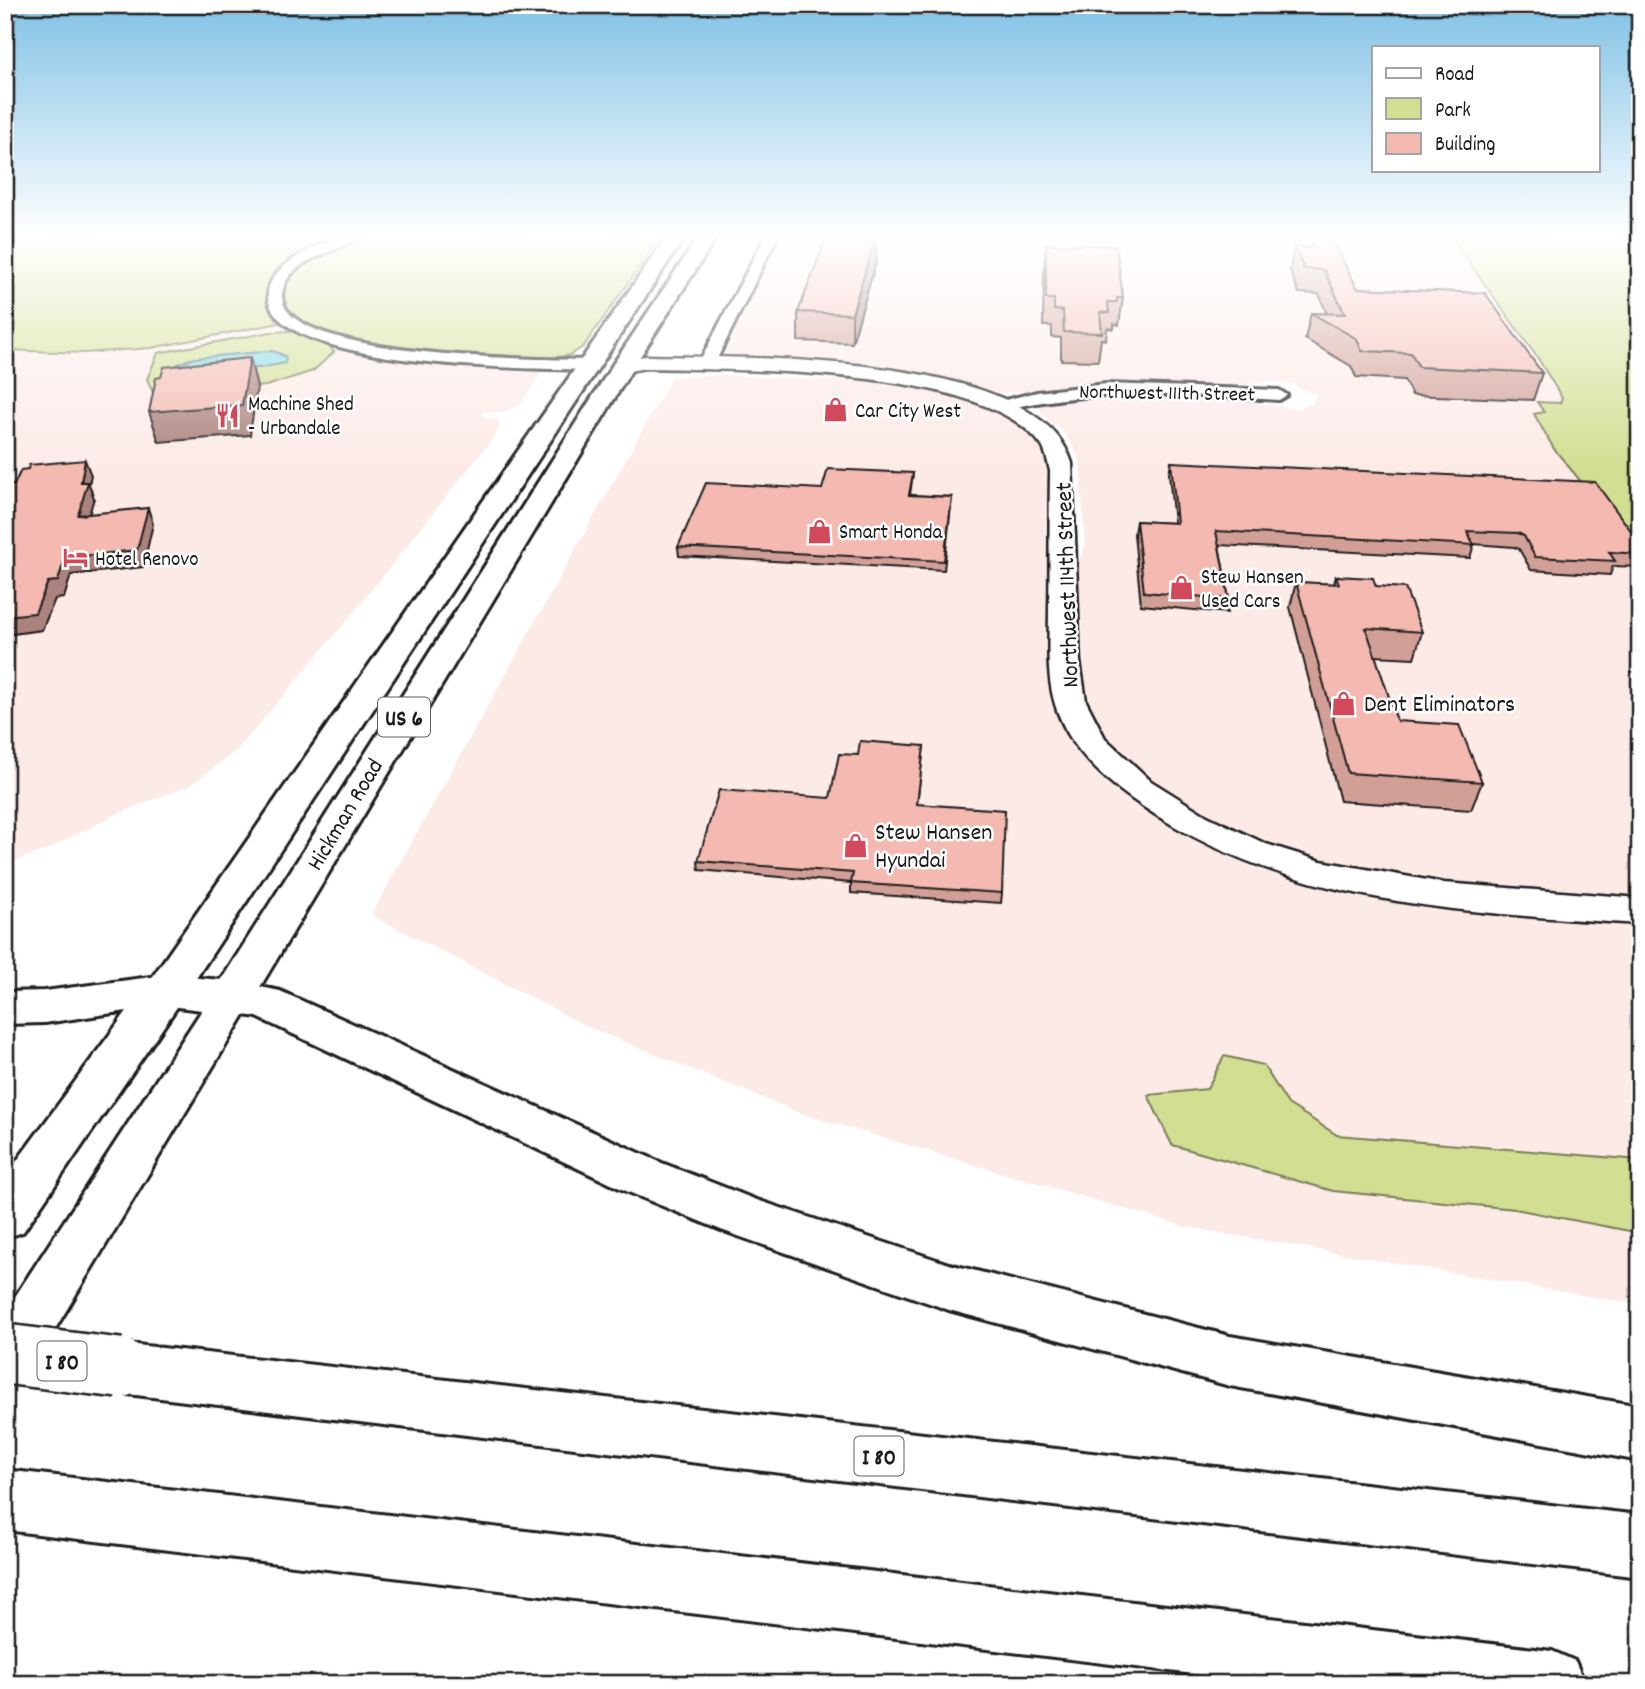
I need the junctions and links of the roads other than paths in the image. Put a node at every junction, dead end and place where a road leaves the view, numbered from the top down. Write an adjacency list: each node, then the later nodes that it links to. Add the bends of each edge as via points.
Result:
1 (283, 314): 6 (street, via 293,325 336,342 398,355)
2 (635, 314): 6 (main road, Hickman Road / US 6)
3 (648, 314): 6 (main road, Hickman Road / US 6)
4 (732, 314): 5 (street)
5 (706, 365): 6 (street, via 646,362); 7 (street)
6 (607, 366): 7 (street); 11 (main road, Hickman Road / US 6); 12 (main road, Hickman Road / US 6)
7 (851, 374): 9 (street, via 927,381)
8 (1279, 395): 9 (street, Northwest 111th Street, via 1097,388)
9 (1003, 405): 10 (street, Northwest 114th Street, via 1042,430 1058,454 1062,471 1069,697 1084,732 1116,770 1152,799 1216,835 1313,871 1403,891)
10 (1640, 911)
11 (166, 990): 12 (main road); 13 (main road); 14 (main road, Hickman Road / US 6)
12 (233, 996): 16 (main road, Hickman Road / US 6); 17 (main road, via 265,1002 644,1177 739,1215 949,1287 1230,1361)
13 (5, 1008)
14 (5, 1217)
15 (5, 1354): 19 (main road, I 80, bridge)
16 (5, 1361)
17 (1640, 1434)
18 (27, 1503): 20 (main road)
19 (1640, 1546)
20 (1552, 1684)

